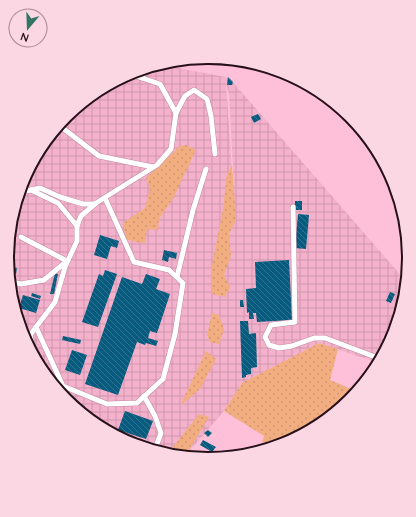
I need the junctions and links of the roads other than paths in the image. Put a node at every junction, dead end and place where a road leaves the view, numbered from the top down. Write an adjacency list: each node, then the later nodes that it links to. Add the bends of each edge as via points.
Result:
1 (142, 78): 2 (lane, via 160,84)
2 (176, 113): 4 (lane, via 185,96 194,90 207,100); 5 (lane, via 171,149)
3 (64, 129): 5 (lane, via 99,156)
4 (215, 154)
5 (153, 167): 9 (lane)
6 (206, 170): 15 (lane, via 192,210)
7 (31, 190): 8 (lane); 10 (lane, via 40,188 83,204); 12 (lane, via 58,203)
8 (26, 191)
9 (105, 198): 10 (lane); 15 (lane, via 134,262 169,270)
10 (96, 204): 12 (lane, via 81,216)
11 (293, 207): 19 (lane, via 295,322 271,325 265,337 269,345 278,348 314,338 325,338)
12 (77, 226): 14 (lane, via 77,241)
13 (21, 237): 14 (lane)
14 (67, 261): 16 (lane, via 44,280); 17 (lane, via 55,302)
15 (177, 277): 21 (lane, via 183,283 175,334 164,379)
16 (16, 283)
17 (36, 327): 18 (lane); 20 (lane)
18 (30, 334)
19 (375, 357)
20 (63, 386): 21 (lane, via 107,404 137,403)
21 (144, 396): 22 (lane, via 155,416 160,433)
22 (156, 445)

